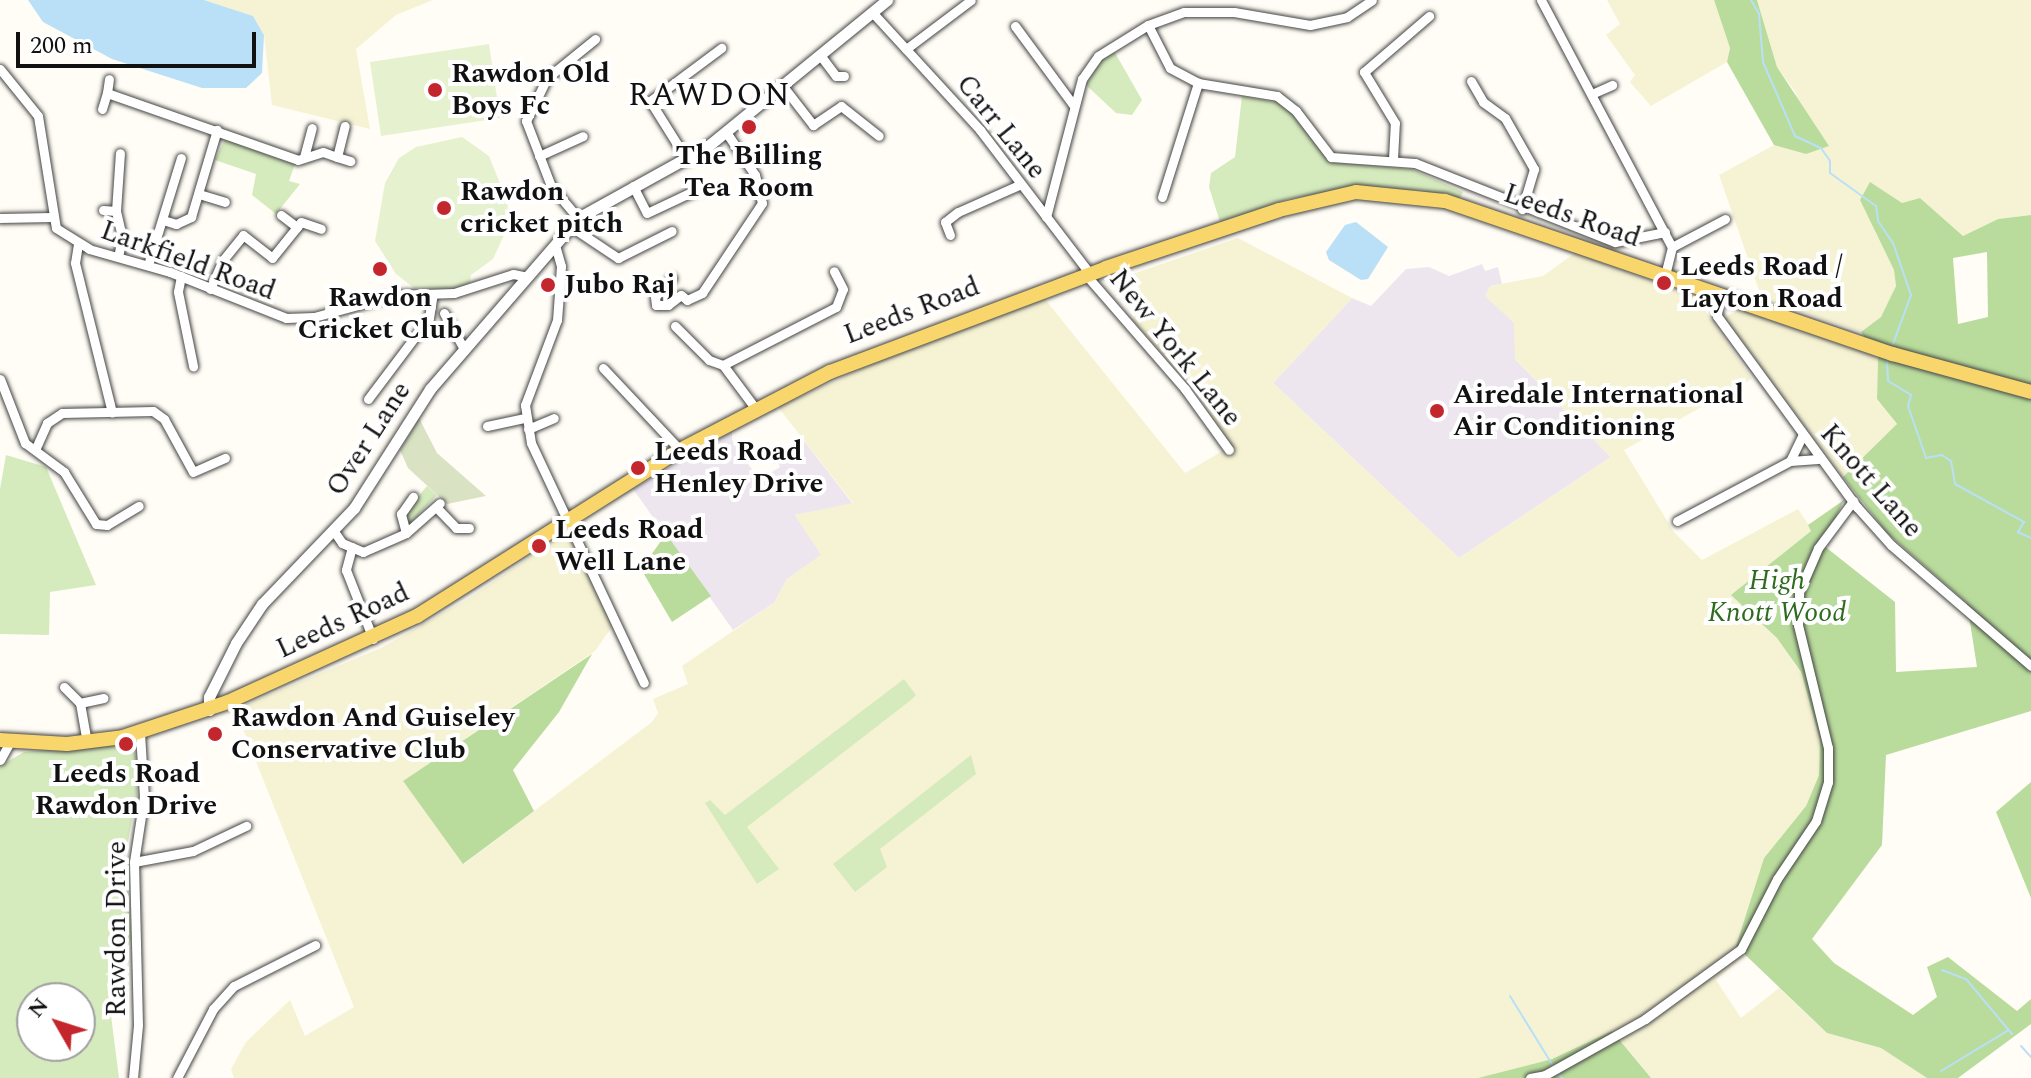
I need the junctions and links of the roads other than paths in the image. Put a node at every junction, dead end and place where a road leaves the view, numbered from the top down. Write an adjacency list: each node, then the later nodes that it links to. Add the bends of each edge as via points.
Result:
1 (887, 0): 5 (street)
2 (971, 0): 11 (street)
3 (1372, 0): 7 (street, via 1347,17 1324,24 1200,10)
4 (1541, 0): 21 (street)
5 (872, 12): 11 (street, Carr Lane); 12 (street)
6 (1429, 16): 35 (street, via 1364,72 1395,123)
7 (1148, 25): 17 (street, via 1170,68); 22 (street, via 1092,61)
8 (1015, 26): 22 (street)
9 (595, 39): 31 (street, via 540,87 534,113 526,121)
10 (721, 48): 36 (street, via 650,101)
11 (906, 49): 38 (street, Carr Lane, via 980,130)
12 (820, 55): 14 (street, via 836,76); 18 (street)
13 (0, 69): 48 (street, via 38,116)
14 (844, 76)
15 (109, 79): 20 (street)
16 (1471, 81): 44 (street, via 1483,102 1505,118 1534,169)
17 (1198, 83): 35 (street, via 1277,96 1296,111 1331,157); 42 (street)
18 (782, 85): 27 (street); 29 (street, via 813,125 841,106)
19 (1612, 85): 21 (street)
20 (107, 93): 23 (street); 26 (street)
21 (1594, 93): 57 (street)
22 (1074, 106): 49 (street)
23 (102, 109)
24 (345, 126): 33 (street)
25 (312, 128): 32 (street)
26 (217, 130): 32 (street); 41 (street)
27 (726, 132): 36 (street); 69 (street, via 755,175 762,203 707,288 686,304 681,295 663,307 654,303)
28 (583, 136): 31 (street)
29 (879, 136)
30 (120, 153): 46 (street)
31 (539, 156): 53 (street)
32 (304, 157): 33 (street, via 323,152)
33 (337, 157): 37 (street)
34 (181, 158): 52 (street)
35 (1393, 159): 44 (street)
36 (687, 160): 39 (street)
37 (350, 161)
38 (1019, 185): 49 (street, Carr Lane); 58 (street, via 945,222)
39 (633, 186): 40 (street, via 647,213); 53 (street)
40 (698, 189)
41 (199, 194): 43 (street); 52 (street, via 184,223)
42 (1162, 197)
43 (225, 202)
44 (1522, 209): 57 (street, via 1615,242)
45 (103, 210): 46 (street)
46 (116, 211): 62 (street, via 122,238)
47 (281, 215): 54 (street)
48 (52, 217): 50 (street); 59 (street, Larkfield Road, via 59,233)
49 (1046, 217): 65 (street, Carr Lane)
50 (0, 218)
51 (1725, 219): 61 (street)
52 (163, 220): 63 (street)
53 (574, 222): 56 (street, via 618,258); 60 (street, Over Lane)
54 (297, 227): 55 (street, via 312,222); 70 (street, via 272,258 243,235 223,260)
55 (321, 229)
56 (672, 231)
57 (1665, 232): 61 (street)
58 (950, 235)
59 (78, 244): 62 (street, Larkfield Road); 83 (street, via 75,263)
60 (555, 245): 68 (street, Over Lane); 84 (street, via 561,266 557,320 525,405)
61 (1672, 247): 67 (street)
62 (118, 257): 63 (street, Larkfield Road)
63 (148, 265): 66 (street, Larkfield Road)
64 (834, 271): 76 (street, via 843,289 836,307)
65 (1088, 274): 67 (main road, Leeds Road, via 1279,210 1356,192 1445,201); 82 (main road, Leeds Road, via 888,347); 91 (street, New York Lane)
66 (181, 276): 70 (street, Larkfield Road); 77 (street, via 178,292)
67 (1665, 276): 72 (main road, Leeds Road)
68 (528, 277): 71 (street, Larkfield Road, via 513,274); 75 (street, Over Lane)
69 (672, 278)
70 (210, 289): 71 (street, Larkfield Road, via 291,318 395,295)
71 (433, 294): 81 (street, via 425,324)
72 (1719, 296): 80 (main road, Leeds Road, via 1893,354); 88 (street, Knott Lane, via 1717,316)
73 (444, 313): 75 (street)
74 (675, 326): 76 (street, via 709,360)
75 (464, 349): 101 (street, Over Lane, via 409,418 374,479)
76 (723, 365): 82 (street)
77 (193, 366)
78 (603, 368): 90 (street)
79 (0, 379): 89 (street, via 20,435)
80 (2031, 392)
81 (368, 399)
82 (755, 408): 90 (main road, Leeds Road)
83 (112, 412): 89 (street, via 55,417); 92 (street, via 160,413 193,472)
84 (526, 418): 86 (street); 87 (street)
85 (554, 418): 87 (street)
86 (487, 426)
87 (528, 429): 98 (street, via 541,468)
88 (1802, 436): 93 (street, Knott Lane); 94 (street)
89 (35, 450): 97 (street, via 64,472 96,524 107,525)
90 (680, 450): 98 (main road, Leeds Road)
91 (1229, 450)
92 (225, 458)
93 (1818, 459): 94 (street); 96 (street, Knott Lane)
94 (1790, 461): 99 (street)
95 (413, 497): 102 (street, via 401,514)
96 (1853, 501): 105 (street, Knott Lane, via 1891,545); 120 (street, via 1818,548 1799,592 1798,625 1828,748 1828,782 1816,821 1777,879 1741,949 1645,1019)
97 (139, 506)
98 (569, 518): 104 (main road, Leeds Road, via 463,590); 106 (street)
99 (1677, 521)
100 (469, 528): 102 (street, via 456,528 438,505)
101 (333, 530): 103 (street); 110 (street, Over Lane, via 262,604 209,697)
102 (406, 533): 103 (street, via 363,552)
103 (352, 547): 104 (street, via 346,570)
104 (373, 639): 110 (main road, Leeds Road)
105 (2031, 666)
106 (644, 683)
107 (64, 687): 109 (street)
108 (103, 698): 109 (street)
109 (80, 703): 113 (street)
110 (209, 710): 111 (main road, Leeds Road)
111 (140, 733): 113 (main road, Leeds Road); 116 (street, Rawdon Drive, via 144,797)
112 (5, 741): 113 (main road, Leeds Road); 114 (street)
113 (87, 742)
114 (0, 760)
115 (246, 826): 116 (street, via 193,851)
116 (134, 862): 118 (street, Rawdon Drive, via 138,1025)
117 (315, 945): 119 (street, via 234,986 213,1009)
118 (133, 1078)
119 (177, 1078)
120 (1530, 1078)

